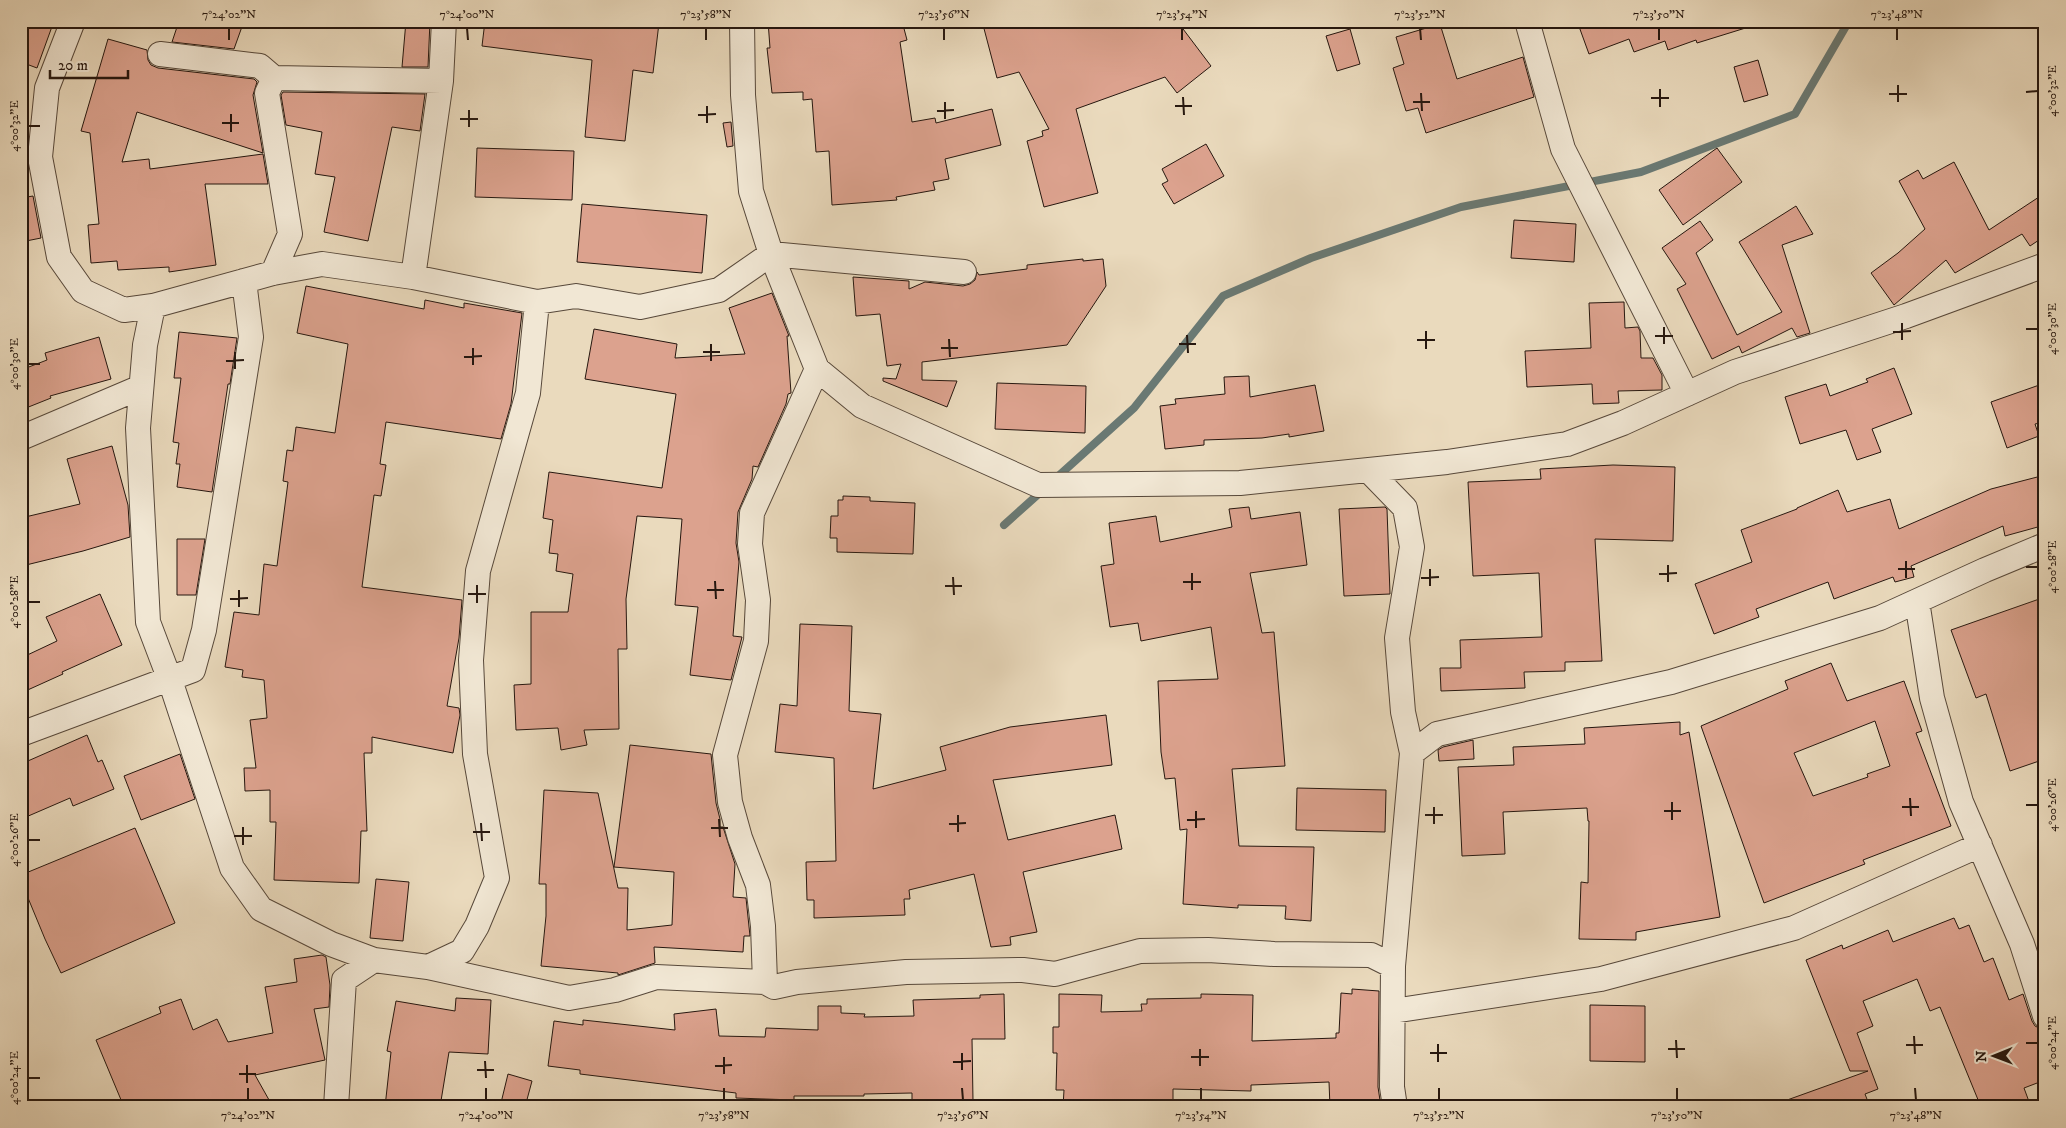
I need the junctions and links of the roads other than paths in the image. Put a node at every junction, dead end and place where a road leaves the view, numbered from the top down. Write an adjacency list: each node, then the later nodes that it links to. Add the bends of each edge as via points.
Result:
1 (73, 21): 8 (street, via 47,88)
2 (444, 21): 7 (street)
3 (742, 21): 9 (street, via 742,95 751,191)
4 (1527, 21): 19 (street, via 1563,149)
5 (160, 54): 6 (street, via 260,66)
6 (274, 78): 7 (street); 12 (street, via 267,94 290,234)
7 (441, 82): 13 (street)
8 (31, 161): 16 (street, via 59,257 83,291 124,310)
9 (772, 254): 11 (street); 15 (street, via 718,290 640,307 576,296); 17 (street)
10 (2045, 265): 19 (street, via 1906,316 1735,372)
11 (964, 272)
12 (274, 273): 13 (street, via 322,264); 14 (street)
13 (413, 277): 15 (street)
14 (244, 281): 16 (street); 24 (street, via 251,337 204,630 192,670)
15 (537, 302): 30 (street, via 528,393 478,571 471,660 475,754 497,878 477,926 462,951)
16 (153, 306): 18 (street)
17 (817, 368): 21 (street, via 862,406 1038,485 1240,483); 31 (street, via 752,513 750,544 758,600 756,641 725,756 730,802 758,885 764,926)
18 (141, 387): 20 (street); 24 (street, via 138,428 148,622)
19 (1686, 394): 21 (street, via 1567,444)
20 (21, 438)
21 (1368, 470): 26 (street, via 1405,508 1412,546 1397,638 1404,712)
22 (2045, 546): 23 (street)
23 (1917, 601): 26 (street, via 1880,618 1671,682 1437,734); 27 (street, via 1932,698 1961,802)
24 (170, 680): 25 (street); 28 (street, via 232,868 261,909 331,944)
25 (21, 734)
26 (1412, 753): 29 (street)
27 (1980, 845): 32 (street, via 1794,928 1601,979); 33 (street, via 2022,944)
28 (374, 960): 30 (street); 34 (street, via 344,980)
29 (1393, 966): 31 (street, via 1371,955 1140,951 1055,974 1023,970 906,972 774,987); 32 (street)
30 (428, 967): 31 (street, via 569,998 614,990 656,977)
31 (765, 982)
32 (1393, 1011): 35 (street, via 1392,1087)
33 (2045, 1016)
34 (336, 1107)
35 (1395, 1107)

